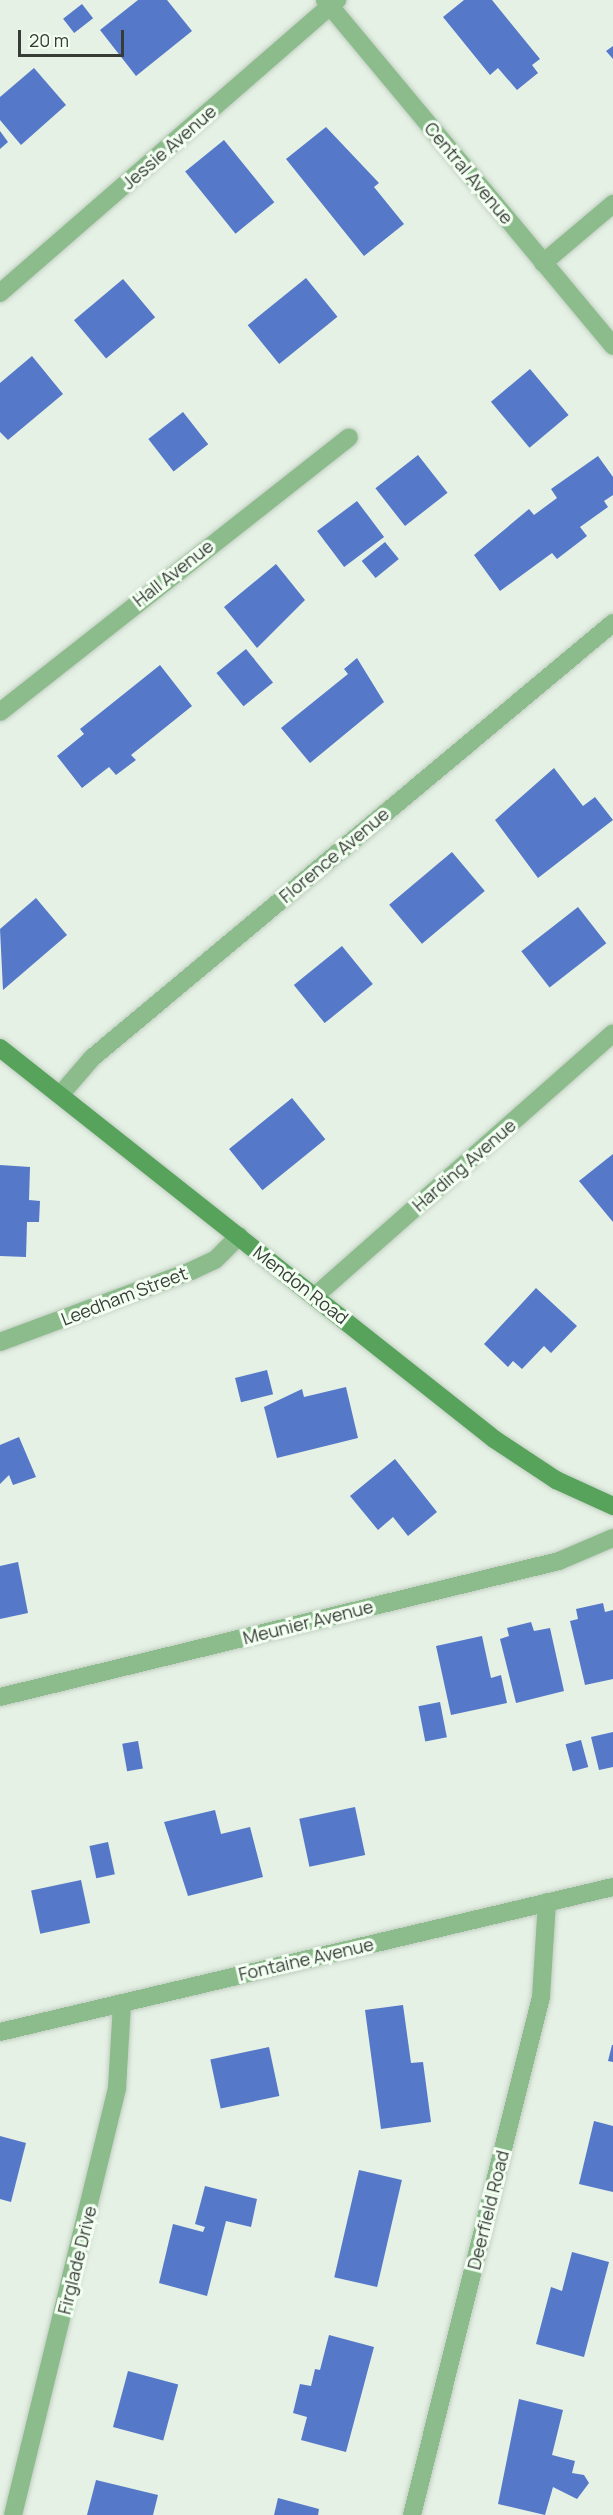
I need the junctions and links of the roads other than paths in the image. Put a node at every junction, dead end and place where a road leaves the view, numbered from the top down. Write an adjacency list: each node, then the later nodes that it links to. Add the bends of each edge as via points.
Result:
1 (331, 2): 3 (street, Central Avenue); 4 (street, Jessie Avenue)
2 (613, 204): 3 (street)
3 (543, 263): 5 (street, Central Avenue)
4 (0, 293)
5 (613, 346)
6 (349, 437): 8 (street, Hall Avenue)
7 (613, 623): 11 (street, Florence Avenue, via 92,1058)
8 (0, 712)
9 (613, 1033): 13 (street, Harding Avenue)
10 (0, 1048): 11 (street, Mendon Road)
11 (61, 1094): 12 (street, Mendon Road)
12 (240, 1236): 13 (street, Mendon Road); 14 (street, Leedham Street, via 199,1267)
13 (315, 1296): 15 (street, Mendon Road, via 494,1439 556,1480)
14 (0, 1342)
15 (613, 1506)
16 (613, 1538): 17 (street, Meunier Avenue, via 559,1561)
17 (0, 1697)
18 (613, 1887): 19 (street, Fontaine Avenue)
19 (547, 1902): 20 (street, Fontaine Avenue); 23 (street, Deerfield Road, via 540,1997)
20 (122, 2003): 21 (street, Fontaine Avenue); 22 (street, Firglade Drive, via 115,2098)
21 (0, 2032)
22 (13, 2515)
23 (412, 2515)

